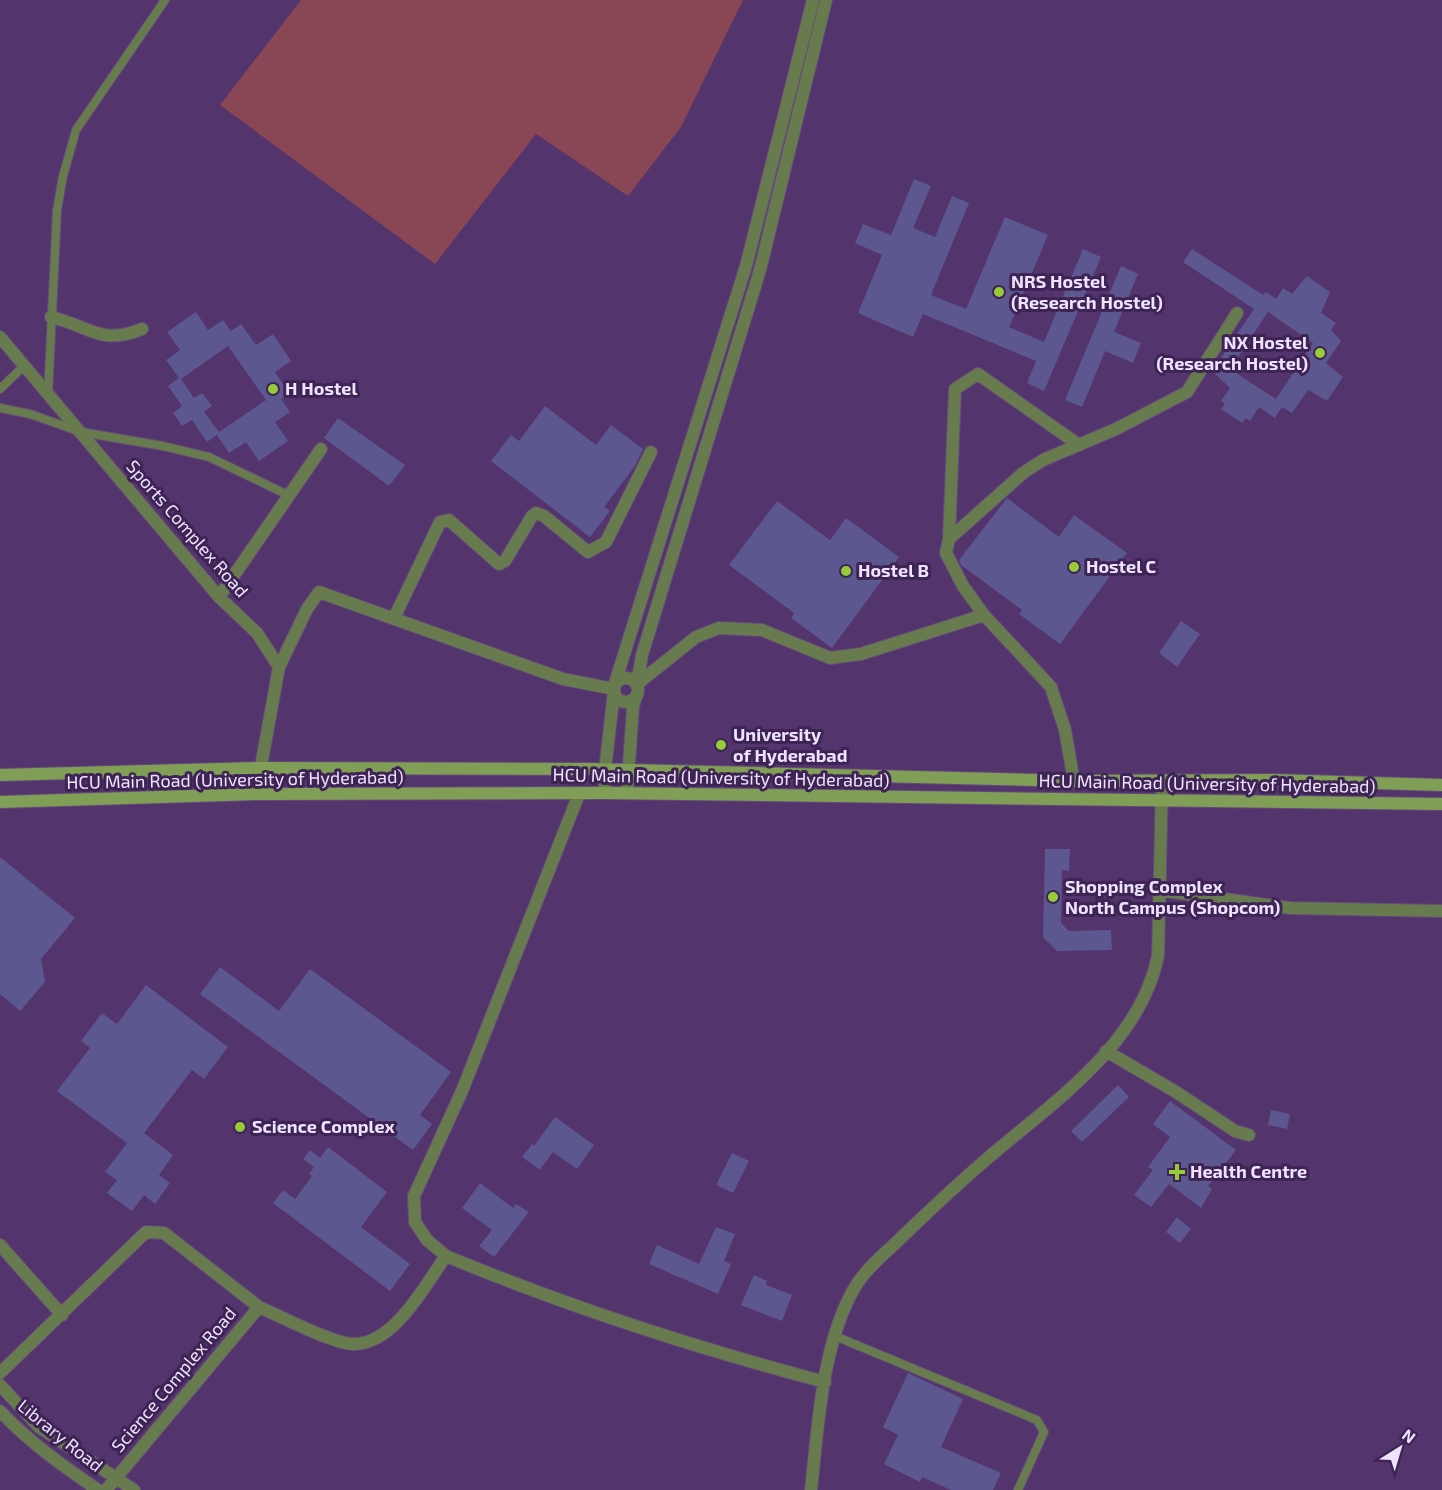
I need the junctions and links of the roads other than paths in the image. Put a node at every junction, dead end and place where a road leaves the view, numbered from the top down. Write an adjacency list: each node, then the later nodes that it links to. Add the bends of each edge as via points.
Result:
1 (165, 0): 7 (lane, via 76,130 57,210)
2 (813, 0): 4 (street)
3 (826, 0): 5 (street)
4 (746, 266): 5 (street); 24 (street)
5 (760, 270): 25 (street, via 652,622)
6 (1237, 313): 15 (street, via 1187,392)
7 (51, 317): 8 (street, via 109,338); 12 (lane)
8 (142, 329)
9 (0, 337): 10 (street, Sports Complex Road)
10 (25, 365): 11 (lane); 12 (street, Sports Complex Road)
11 (0, 389)
12 (48, 396): 14 (street, Sports Complex Road)
13 (0, 408): 14 (lane)
14 (81, 432): 18 (lane, via 209,457); 20 (street, Sports Complex Road)
15 (1078, 445): 19 (street, via 1023,473); 19 (street, via 978,374 955,389)
16 (321, 449): 18 (street)
17 (651, 452): 22 (street, via 606,542 588,552 536,513 505,561 499,564 449,520 440,522)
18 (290, 496): 20 (street)
19 (949, 539): 21 (street, via 946,552 963,586)
20 (219, 597): 23 (street, Sports Complex Road, via 257,633)
21 (984, 615): 25 (street, via 861,654 830,658 762,630 719,628 696,637); 30 (street, via 1051,687 1065,730)
22 (394, 618): 23 (street, via 318,592); 24 (street, via 563,679)
23 (279, 667): 26 (street)
24 (614, 688): 25 (street, via 627,678); 25 (street, via 623,702 631,701); 27 (street)
25 (637, 690): 28 (street)
26 (260, 768): 27 (street, HCU Main Road (University of Hyderabad)); 29 (street, HCU Main Road (University of Hyderabad)); 35 (street)
27 (605, 770): 28 (street, HCU Main Road (University of Hyderabad)); 33 (street)
28 (627, 770): 30 (street, HCU Main Road (University of Hyderabad)); 34 (street)
29 (0, 775)
30 (1074, 781): 31 (street, HCU Main Road (University of Hyderabad))
31 (1162, 781): 32 (street, HCU Main Road (University of Hyderabad)); 38 (street)
32 (1442, 785)
33 (605, 793): 34 (street, HCU Main Road (University of Hyderabad)); 36 (street, HCU Main Road (University of Hyderabad))
34 (627, 793): 38 (street, HCU Main Road (University of Hyderabad))
35 (256, 794): 36 (street, HCU Main Road (University of Hyderabad)); 37 (street, HCU Main Road (University of Hyderabad))
36 (579, 794): 45 (street, via 462,1091 414,1196 415,1222 427,1240)
37 (0, 802)
38 (1162, 802): 39 (street, HCU Main Road (University of Hyderabad)); 40 (street)
39 (1442, 804)
40 (1158, 890): 41 (street, via 1290,908); 42 (street, via 1158,956 1153,978 1136,1013)
41 (1442, 911)
42 (1106, 1051): 43 (street, via 1235,1131); 48 (street, via 1037,1119 934,1206 856,1284)
43 (1250, 1135)
44 (0, 1245): 47 (street)
45 (446, 1256): 46 (street, via 394,1328 368,1342 354,1345 335,1340); 50 (street, via 537,1293 747,1362)
46 (259, 1307): 47 (street, Science Complex Road, via 164,1233 146,1232); 53 (street, Science Complex Road)
47 (62, 1315): 49 (street, Science Complex Road)
48 (834, 1336): 50 (street); 58 (lane, via 1037,1420 1044,1432)
49 (0, 1373)
50 (825, 1382): 57 (street)
51 (0, 1385): 53 (street, via 53,1438)
52 (0, 1411): 54 (street, Library Road, via 46,1452)
53 (117, 1477): 55 (street, Science Complex Road); 56 (street)
54 (98, 1490)
55 (106, 1490)
56 (134, 1490)
57 (811, 1490)
58 (1018, 1490)

